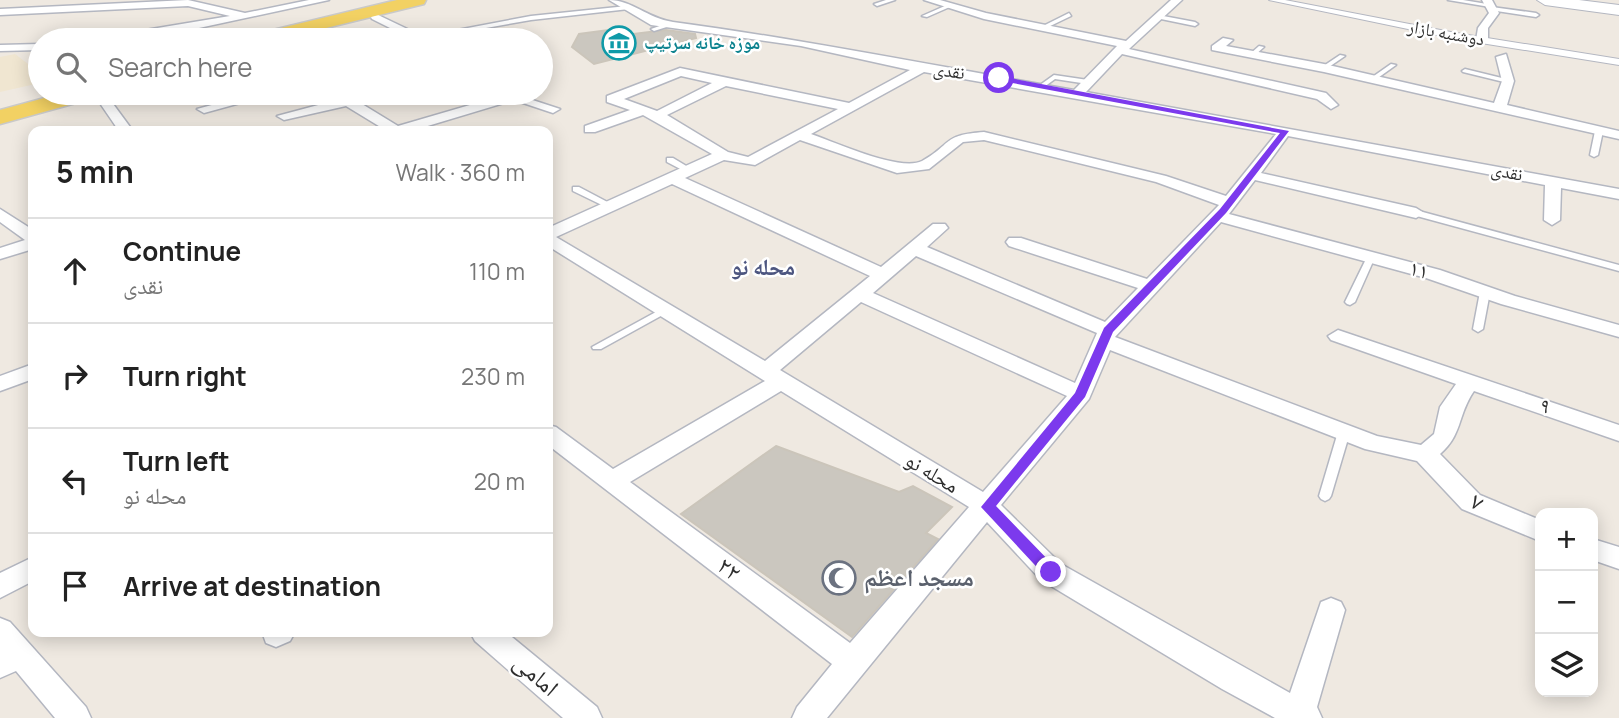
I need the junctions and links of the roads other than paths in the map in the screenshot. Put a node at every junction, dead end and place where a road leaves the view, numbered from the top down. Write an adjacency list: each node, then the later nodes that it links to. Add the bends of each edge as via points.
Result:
1 (324, 0): 18 (street)
2 (614, 0): 14 (street, نقدی)
3 (892, 0): 10 (lane)
4 (929, 0): 12 (street)
5 (1177, 0): 23 (street)
6 (1273, 0): 36 (street, دوشنبه بازار)
7 (1545, 0): 15 (main road)
8 (1451, 1): 11 (lane)
9 (420, 3): 22 (main road); 29 (main road)
10 (877, 4)
11 (1490, 5): 20 (lane); 36 (street, via 1494,13 1483,28)
12 (949, 6): 17 (street); 21 (lane)
13 (982, 6): 17 (street)
14 (627, 8): 25 (street, نقدی, via 652,22); 32 (lane)
15 (1619, 10)
16 (0, 12): 18 (street, via 164,3 203,5)
17 (970, 12): 33 (street)
18 (241, 15): 24 (street)
19 (1069, 15): 33 (lane)
20 (1535, 15)
21 (925, 16)
22 (376, 17): 30 (main road); 31 (street)
23 (1158, 18): 26 (lane); 39 (street)
24 (208, 24): 27 (street); 28 (street)
25 (671, 24): 34 (lane); 45 (street, نقدی, via 801,43)
26 (1195, 24)
27 (179, 28)
28 (214, 28)
29 (309, 28)
30 (342, 28)
31 (398, 28)
32 (474, 28)
33 (1042, 28): 39 (street)
34 (654, 29)
35 (1227, 40): 43 (street, via 1216,48 1257,51)
36 (1482, 40): 42 (street, دوشنبه بازار)
37 (28, 47): 38 (street)
38 (0, 48)
39 (1124, 48): 51 (street); 52 (street)
40 (1342, 56): 46 (lane)
41 (1502, 57): 49 (street)
42 (1619, 62)
43 (1304, 64): 46 (street); 52 (street)
44 (1393, 65): 48 (lane)
45 (922, 68): 51 (street, نقدی); 63 (street)
46 (1324, 68): 48 (street)
47 (1465, 71): 49 (lane)
48 (1373, 79): 64 (street)
49 (1508, 81): 64 (street)
50 (725, 82): 63 (street); 67 (street, via 680,72 612,99); 69 (street, via 667,107)
51 (1083, 88): 75 (street, نقدی)
52 (1285, 88): 62 (street, via 1321,96)
53 (28, 97): 54 (main road)
54 (0, 104)
55 (43, 105): 70 (main road)
56 (108, 105): 71 (street)
57 (221, 105): 65 (street)
58 (314, 105): 68 (street)
59 (357, 105): 72 (street)
60 (481, 105): 73 (street)
61 (541, 105): 66 (street)
62 (1331, 105)
63 (850, 107): 77 (street)
64 (1499, 108): 76 (street)
65 (204, 109)
66 (553, 109)
67 (643, 110): 69 (street); 74 (street)
68 (284, 116)
69 (659, 116): 79 (street)
70 (0, 117)
71 (122, 126)
72 (389, 126)
73 (405, 126)
74 (590, 128)
75 (1285, 131): 83 (street); 85 (street, نقدی)
76 (1599, 131): 78 (street); 80 (lane)
77 (799, 135): 79 (street, via 750,162); 89 (street, ۱۱, via 897,168 924,166 959,138 984,136 1161,180)
78 (1619, 135)
79 (723, 155): 82 (street)
80 (1594, 155)
81 (670, 160): 82 (lane)
82 (689, 170): 84 (street)
83 (1251, 174): 89 (street); 90 (street)
84 (672, 178): 88 (street); 103 (street)
85 (1553, 181): 87 (street, نقدی); 92 (street)
86 (576, 189): 88 (lane)
87 (1619, 194)
88 (611, 206): 95 (street)
89 (1223, 210): 101 (street, ۱۱); 104 (street)
90 (1416, 213): 102 (lane)
91 (0, 214): 94 (street)
92 (1552, 220)
93 (939, 228): 99 (street)
94 (28, 236)
95 (553, 238)
96 (28, 242): 100 (street)
97 (553, 242): 108 (street, محله نو)
98 (1015, 242): 104 (street)
99 (916, 249): 103 (street); 111 (street)
100 (0, 254)
101 (1371, 257): 105 (street, ۱۱); 107 (lane)
102 (1619, 268)
103 (883, 275): 106 (street)
104 (1150, 286): 111 (street)
105 (1485, 292): 109 (lane); 110 (street, ۱۱)
106 (860, 294): 115 (street); 118 (street)
107 (1350, 302)
108 (665, 310): 113 (lane); 115 (street, محله نو)
109 (1478, 329)
110 (1619, 331)
111 (1106, 335): 118 (street); 119 (street)
112 (1338, 336): 116 (street, ۹)
113 (597, 347)
114 (28, 373): 117 (street)
115 (773, 376): 123 (street); 125 (street, محله نو)
116 (1471, 380): 120 (street, ۹); 122 (street, via 1451,407 1445,437)
117 (0, 384)
118 (1081, 394): 125 (street)
119 (1344, 432): 122 (street); 124 (lane)
120 (1619, 433)
121 (553, 437): 123 (street, ۲۲)
122 (1425, 454): 126 (street, ۷, via 1471,502)
123 (612, 481): 134 (street, ۲۲)
124 (1325, 496)
125 (988, 507): 134 (street); 135 (street, محله نو, via 1051,572)
126 (1535, 529)
127 (1598, 551): 128 (street)
128 (1619, 558)
129 (28, 571): 130 (street)
130 (0, 587)
131 (1331, 610): 136 (street)
132 (491, 637): 138 (street, امامی)
133 (6, 650): 137 (street)
134 (852, 662): 139 (street)
135 (1267, 708): 136 (street, محله نو)
136 (1303, 716)
137 (75, 718)
138 (586, 718)
139 (808, 718)

